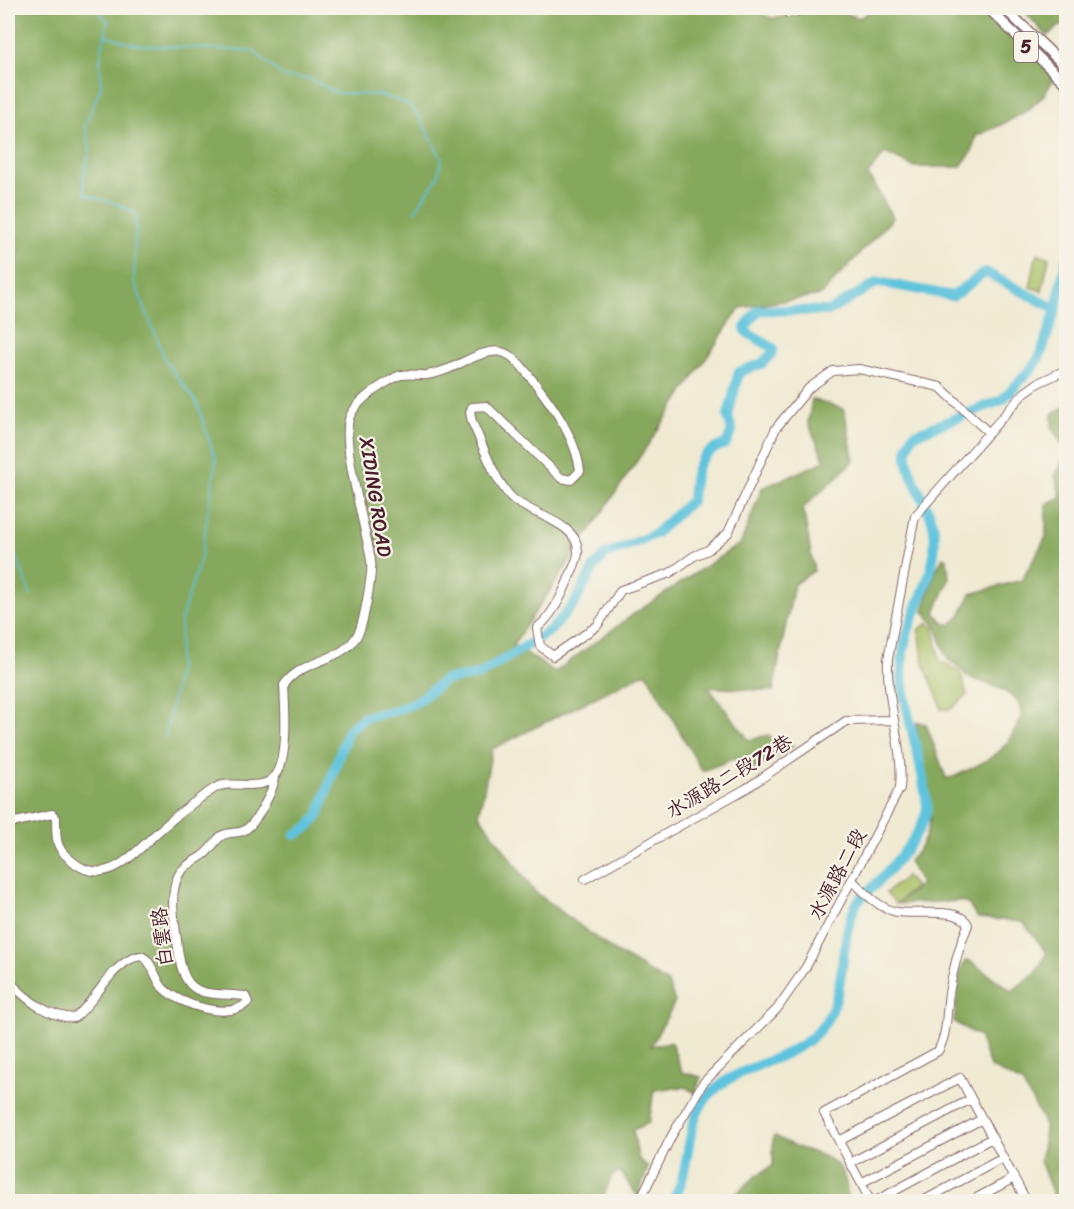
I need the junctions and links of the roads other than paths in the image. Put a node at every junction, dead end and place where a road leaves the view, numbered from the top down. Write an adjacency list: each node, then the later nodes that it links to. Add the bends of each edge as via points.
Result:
1 (785, 8): 2 (street, via 788,13)
2 (812, 8)
3 (988, 8): 6 (main road, 5)
4 (1004, 8): 5 (main road, 5)
5 (1066, 67)
6 (1066, 84)
7 (1066, 370): 8 (street, via 1024,393)
8 (989, 433): 9 (street, 水源路二段, via 912,523 888,659); 10 (street, XIDING ROAD, via 940,387 859,369 833,371 809,388 776,428 728,533 670,573 621,590 597,626 553,656 540,646 537,628 549,618 567,584 579,553 578,545 565,527 520,506 509,495 470,412 472,407 486,405 561,478 571,480 580,471 576,452 546,396 513,356 504,351 490,351 427,375 398,376 362,400 348,422 349,451 372,564 365,616 355,639 342,654 295,674 284,685 283,748)
9 (893, 720): 12 (street, 水源路二段72巷, via 846,721 747,788); 13 (street, 水源路二段, via 900,788)
10 (275, 777): 11 (street, via 263,784 218,786 172,820 132,858 104,872 84,870 59,850 56,818 52,814 16,822); 14 (street, 白雲路, via 275,788 249,826 218,838 203,855 188,863 179,874 172,900 181,973 197,990 220,996 245,996 248,1002 244,1007 226,1010 181,1002 163,988 143,956 125,963 74,1018 46,1011)
11 (8, 820)
12 (585, 879)
13 (854, 882): 18 (street, via 874,901 893,911 955,913 968,926 949,992 945,1035 938,1051 824,1113); 23 (street, 水源路二段, via 781,1004 703,1083)
14 (8, 980)
15 (971, 1099): 16 (street); 18 (street, via 960,1078); 20 (street)
16 (982, 1119): 17 (street); 22 (street)
17 (992, 1138): 19 (street); 24 (street)
18 (839, 1142): 20 (street)
19 (1003, 1158): 21 (street); 25 (street)
20 (850, 1163): 22 (street)
21 (1014, 1178): 26 (street); 27 (street)
22 (861, 1183): 24 (street)
23 (639, 1202)
24 (872, 1202)
25 (921, 1202)
26 (969, 1202)
27 (1027, 1202)

